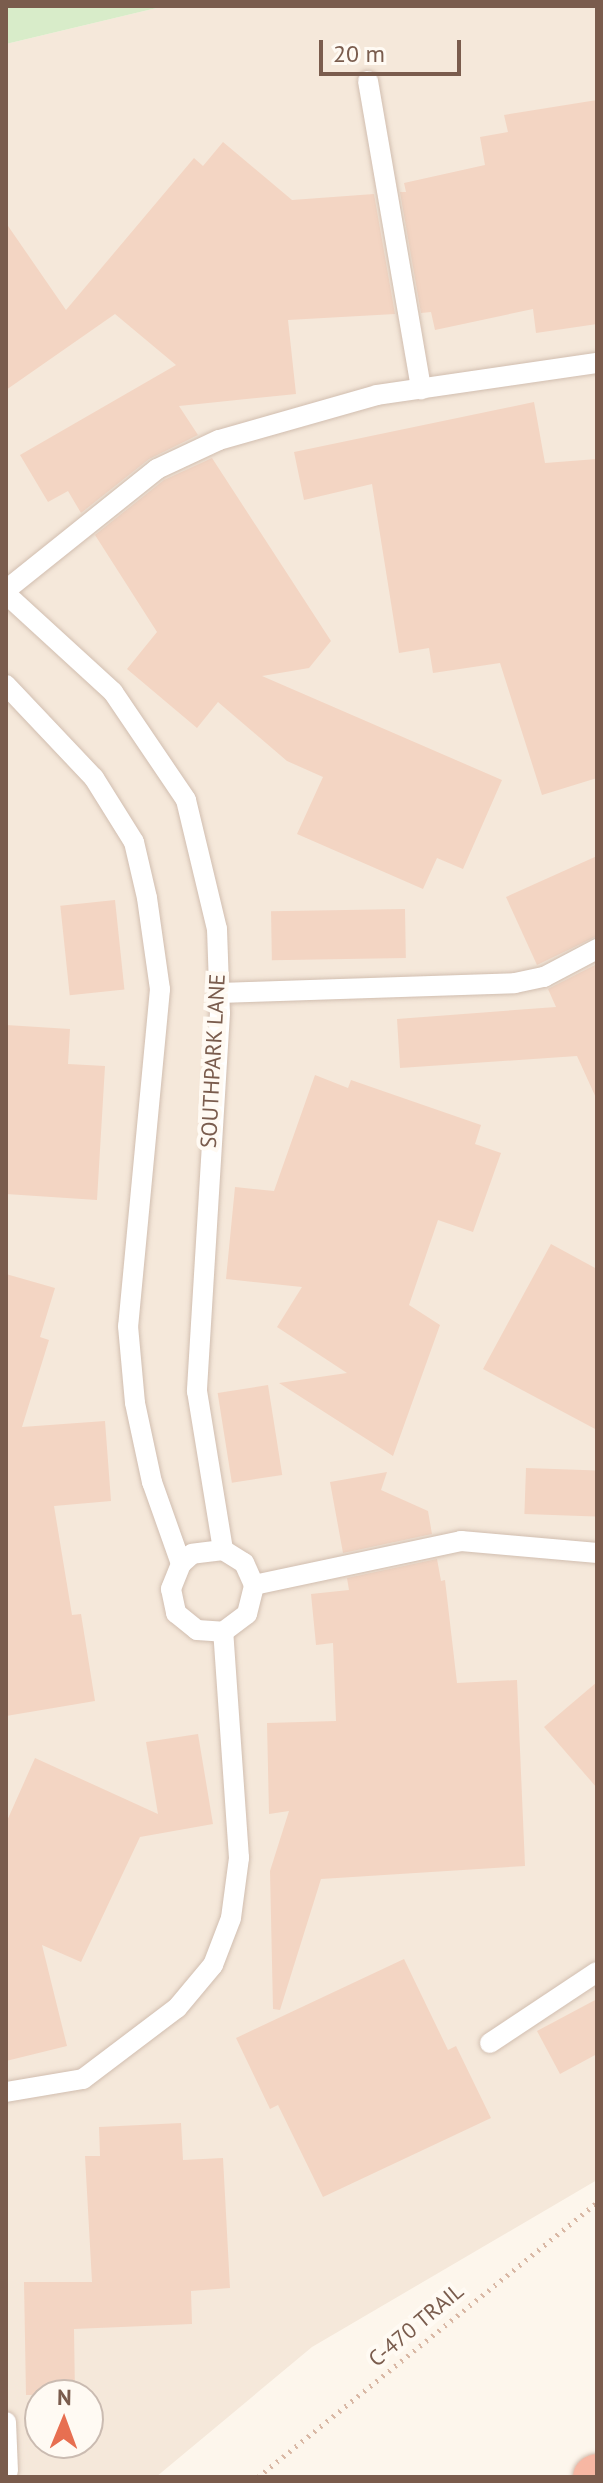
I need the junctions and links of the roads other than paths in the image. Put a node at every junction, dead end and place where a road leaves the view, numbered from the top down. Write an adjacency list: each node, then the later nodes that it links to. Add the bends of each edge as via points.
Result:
1 (368, 81): 3 (lane)
2 (597, 363): 3 (lane)
3 (421, 389): 4 (lane, via 377,395 219,440 157,469)
4 (6, 592): 7 (lane, SOUTHPARK LANE, via 113,692 186,800 217,929)
5 (6, 685): 10 (lane, via 94,778 134,842 147,898 160,989 128,1326 152,1482)
6 (597, 949): 7 (lane, via 544,977 515,983)
7 (219, 993): 8 (lane, SOUTHPARK LANE, via 197,1391)
8 (223, 1550): 10 (lane, via 192,1554); 11 (lane, via 244,1563)
9 (597, 1553): 11 (lane, via 461,1541)
10 (181, 1564): 12 (lane, via 171,1589 176,1613 197,1630)
11 (254, 1585): 12 (lane, via 247,1614)
12 (223, 1632): 15 (lane, via 239,1858 231,1918 213,1965 177,2008 83,2079)
13 (597, 1972): 14 (lane)
14 (490, 2043)
15 (6, 2092)
16 (6, 2422): 17 (lane)
17 (8, 2471)

